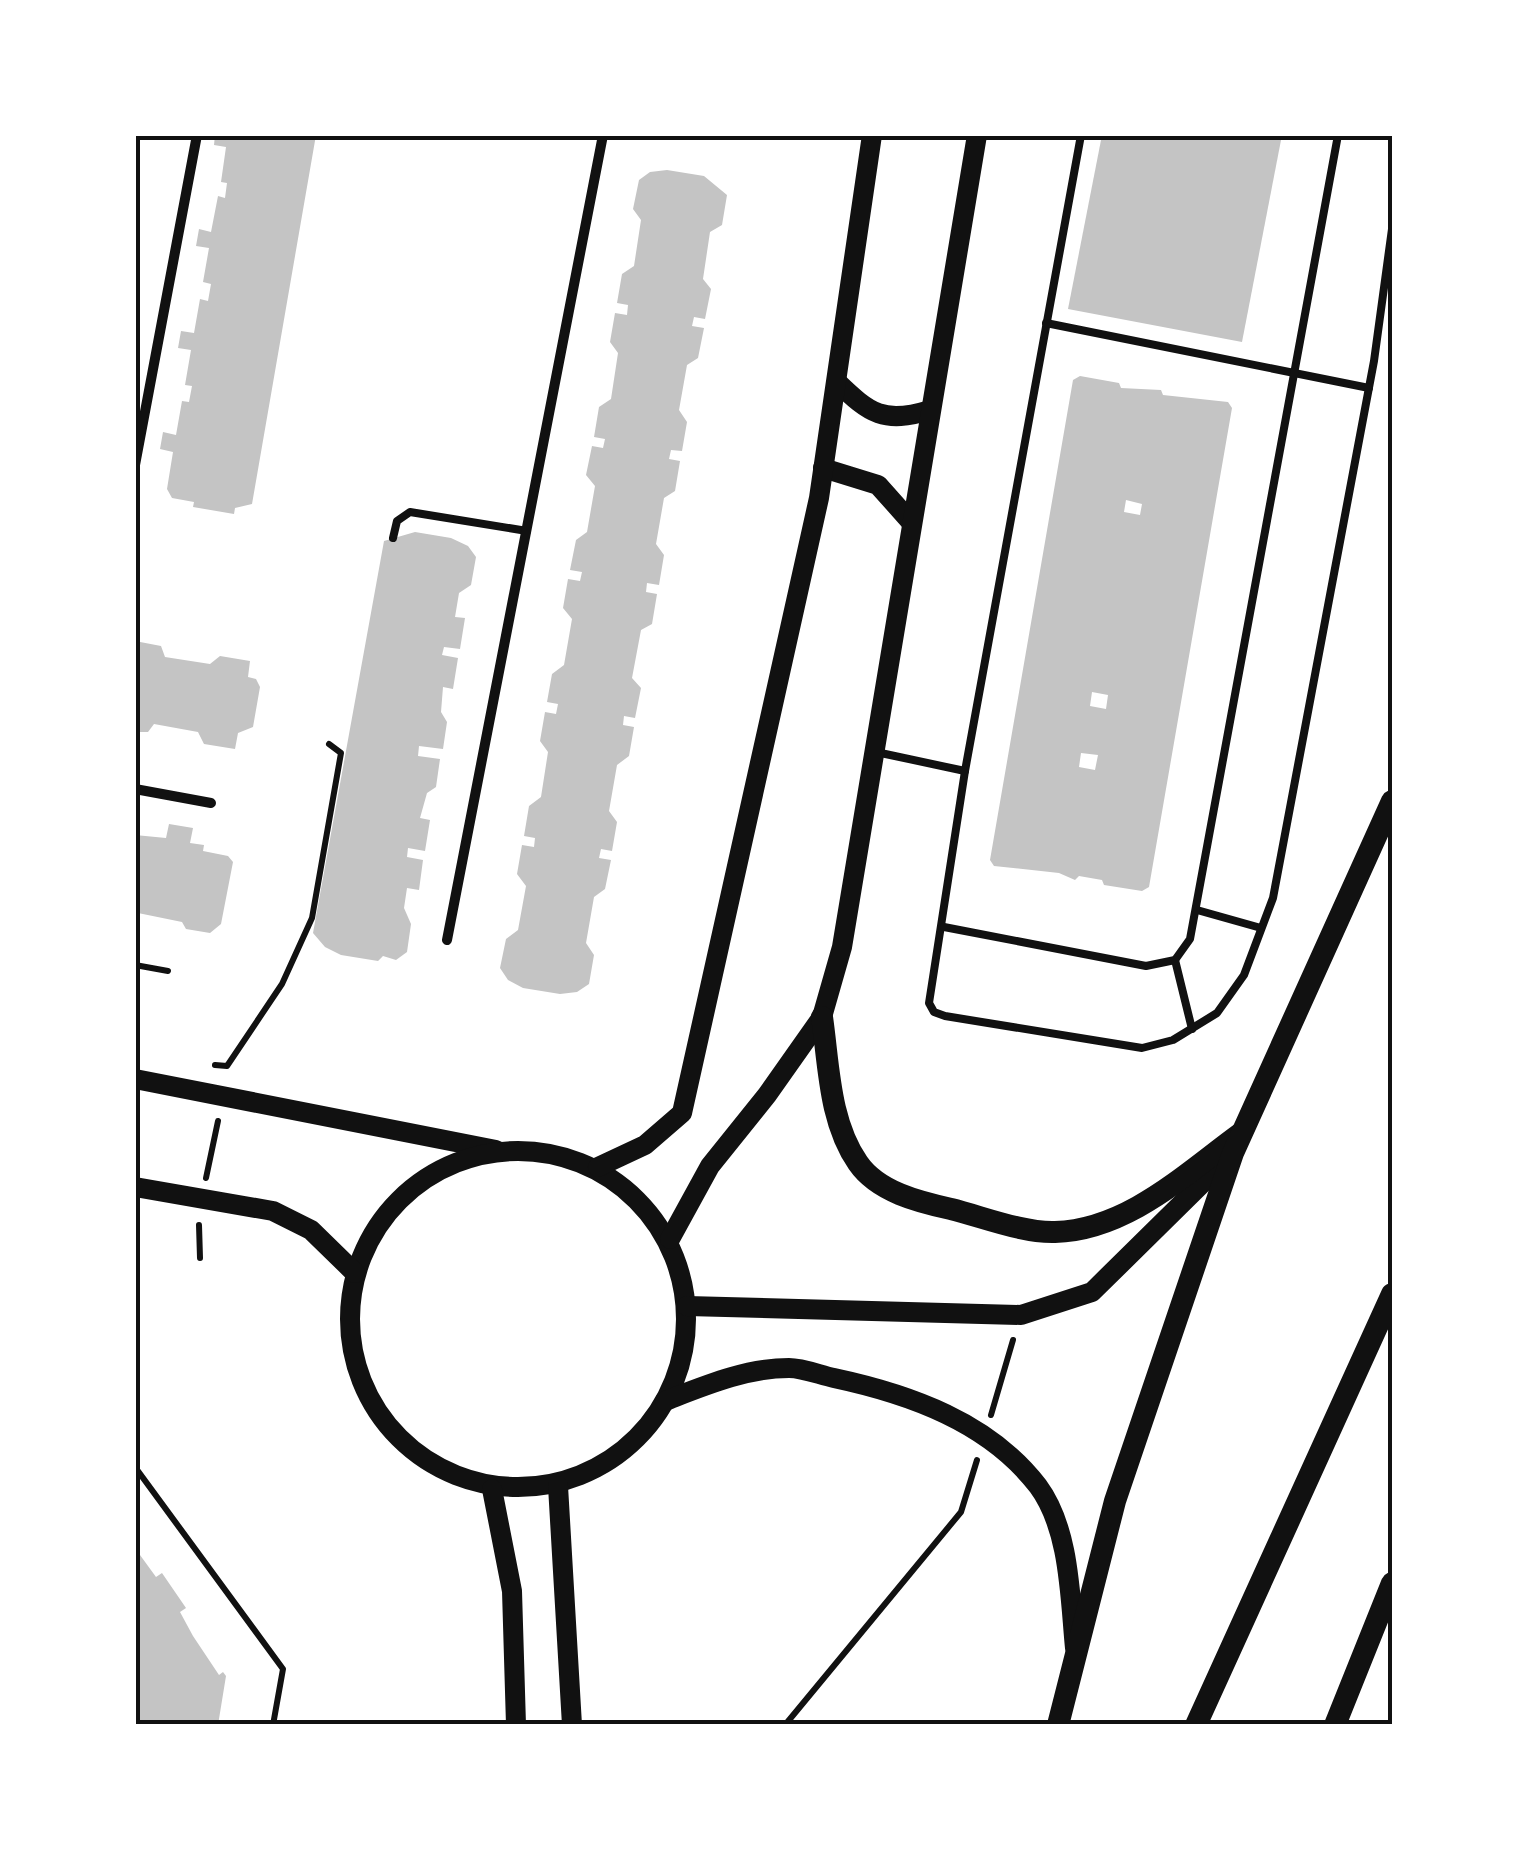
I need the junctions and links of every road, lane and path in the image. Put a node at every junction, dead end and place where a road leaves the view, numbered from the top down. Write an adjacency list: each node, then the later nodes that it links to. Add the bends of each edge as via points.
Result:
1 (197, 135): 13 (street)
2 (603, 135): 16 (street)
3 (872, 135): 10 (main road)
4 (977, 135): 12 (main road)
5 (1081, 135): 8 (lane)
6 (1338, 135): 9 (lane)
7 (1392, 229): 11 (lane)
8 (1046, 323): 9 (lane); 20 (lane)
9 (1297, 374): 11 (lane); 24 (lane)
10 (837, 382): 12 (main road, via 874,413 901,417); 14 (main road)
11 (1368, 388): 26 (lane, via 1284,858)
12 (930, 410): 15 (main road)
13 (135, 464)
14 (823, 468): 15 (main road, via 878,485); 39 (main road, via 682,1113 645,1145)
15 (911, 522): 19 (main road)
16 (527, 531): 17 (lane, via 410,512); 27 (street)
17 (393, 538)
18 (329, 744): 34 (path, via 341,753 312,918 282,984)
19 (873, 751): 20 (lane); 31 (main road, via 842,947)
20 (965, 771): 25 (lane)
21 (135, 789): 23 (street)
22 (1392, 802): 37 (main road)
23 (211, 803)
24 (1197, 910): 26 (lane); 28 (lane)
25 (944, 928): 28 (lane, via 1146,966); 32 (lane, via 929,1003 934,1012 1142,1048)
26 (1261, 928): 32 (lane, via 1232,994)
27 (446, 940)
28 (1175, 960): 32 (lane)
29 (135, 966): 30 (path)
30 (168, 971)
31 (822, 1017): 37 (main road, via 838,1122 858,1163 874,1180 919,1202 1052,1233 1092,1226 1144,1205); 42 (main road, via 710,1166)
32 (1192, 1029)
33 (201, 1062): 34 (path)
34 (227, 1066): 36 (path)
35 (135, 1079): 36 (main road)
36 (224, 1095): 38 (main road); 41 (path)
37 (1238, 1142): 47 (main road, via 1092,1292); 54 (main road, via 1116,1501)
38 (498, 1150): 39 (main road); 44 (main road, via 437,1169 406,1193 376,1226)
39 (598, 1167): 42 (main road)
40 (135, 1187): 41 (main road)
41 (201, 1201): 43 (path); 44 (main road, via 274,1211 311,1230)
42 (670, 1239): 46 (main road)
43 (200, 1258)
44 (354, 1274): 52 (main road, via 352,1349 366,1391 390,1428 424,1458)
45 (1392, 1294): 60 (main road)
46 (687, 1306): 47 (main road); 48 (main road, via 682,1359)
47 (1021, 1315): 49 (path)
48 (665, 1401): 49 (main road, via 727,1378 791,1368 894,1393 947,1412); 51 (main road, via 637,1435)
49 (984, 1437): 54 (main road, via 1038,1487 1052,1516 1065,1558); 58 (path, via 961,1512)
50 (135, 1467): 55 (path, via 283,1670)
51 (558, 1486): 52 (main road); 57 (main road)
52 (492, 1489): 56 (main road, via 512,1591)
53 (1392, 1583): 61 (main road)
54 (1076, 1654): 59 (main road)
55 (273, 1725)
56 (516, 1725)
57 (572, 1725)
58 (785, 1725)
59 (1058, 1725)
60 (1196, 1725)
61 (1334, 1725)

